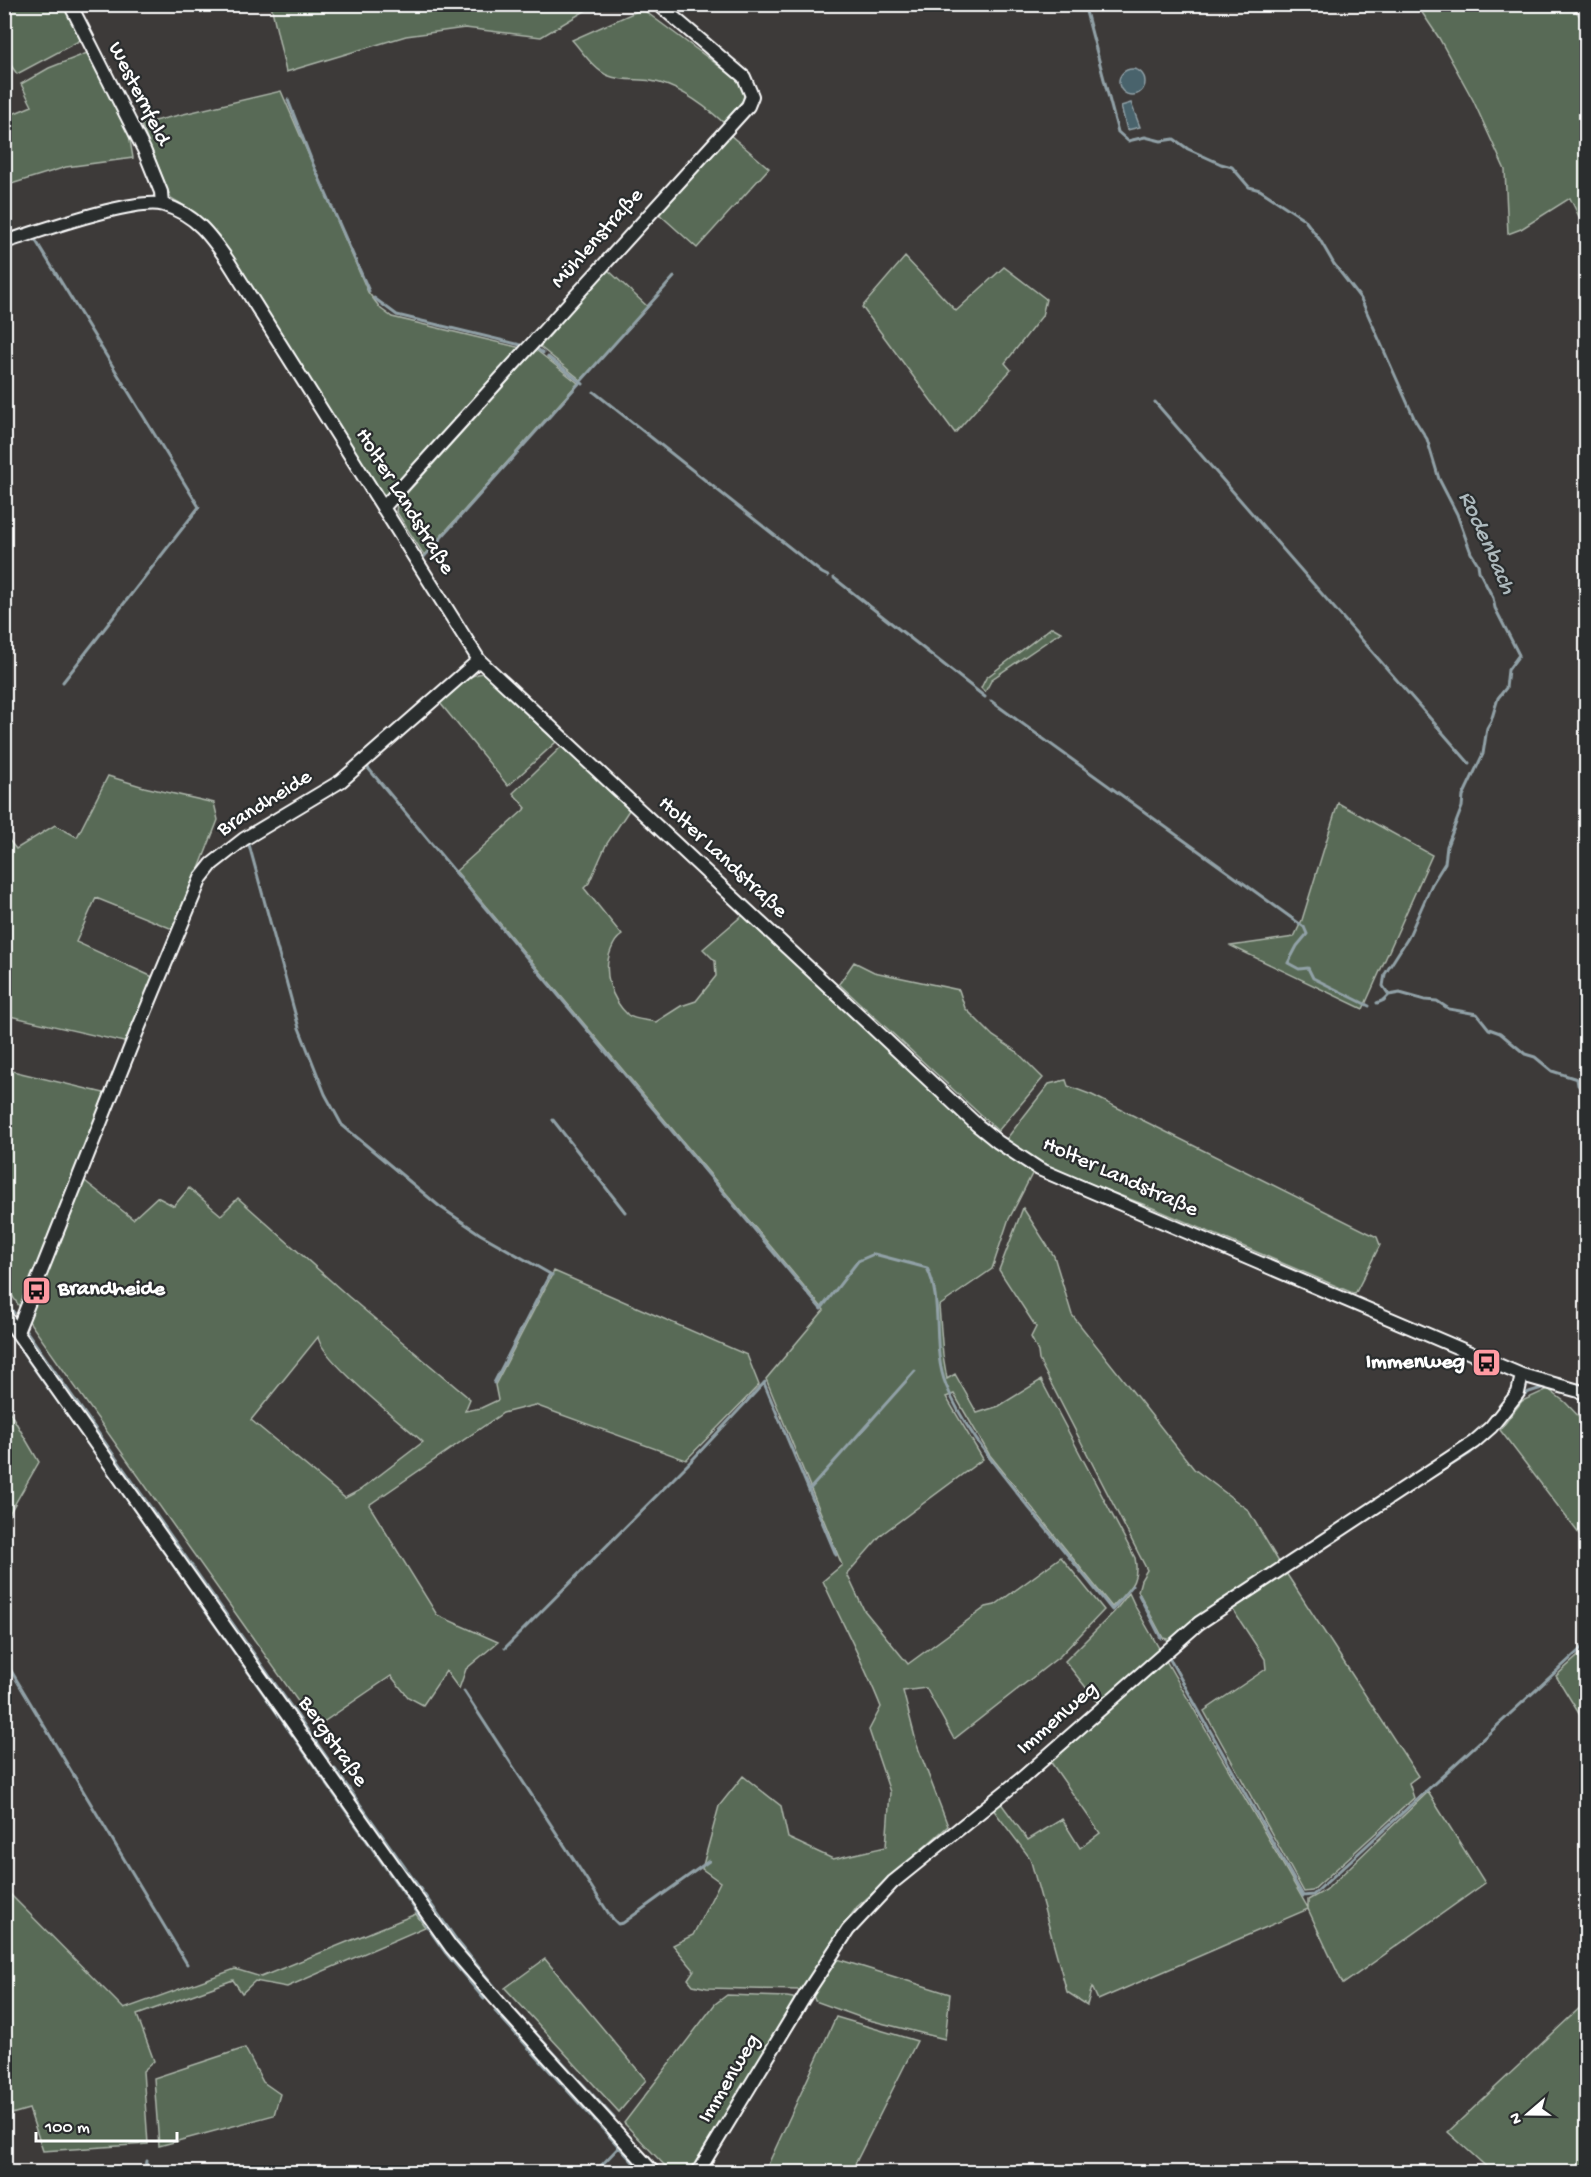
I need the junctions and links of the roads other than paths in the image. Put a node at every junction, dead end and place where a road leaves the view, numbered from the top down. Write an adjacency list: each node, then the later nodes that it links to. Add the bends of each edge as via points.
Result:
1 (70, 4): 3 (street, Westernfeld, via 144,150)
2 (658, 4): 5 (street, Mühlenstraße, via 744,77 752,96 748,106)
3 (162, 204): 4 (street, Holter Landstraße, via 139,204 100,213); 5 (street, Holter Landstraße, via 206,230)
4 (4, 243)
5 (383, 508): 6 (street, Holter Landstraße)
6 (479, 660): 8 (street, Brandheide, via 341,781 243,838 201,878); 9 (street, Holter Landstraße, via 998,1142 1039,1168)
7 (4, 1314): 8 (street, Bergstraße)
8 (17, 1332): 11 (street, Bergstraße, via 452,1947)
9 (1522, 1375): 10 (street, Holter Landstraße); 12 (street, Immenweg, via 1518,1393 1474,1442 1199,1623 1022,1779 893,1882 848,1930)
10 (1587, 1393)
11 (652, 2172)
12 (698, 2172)

